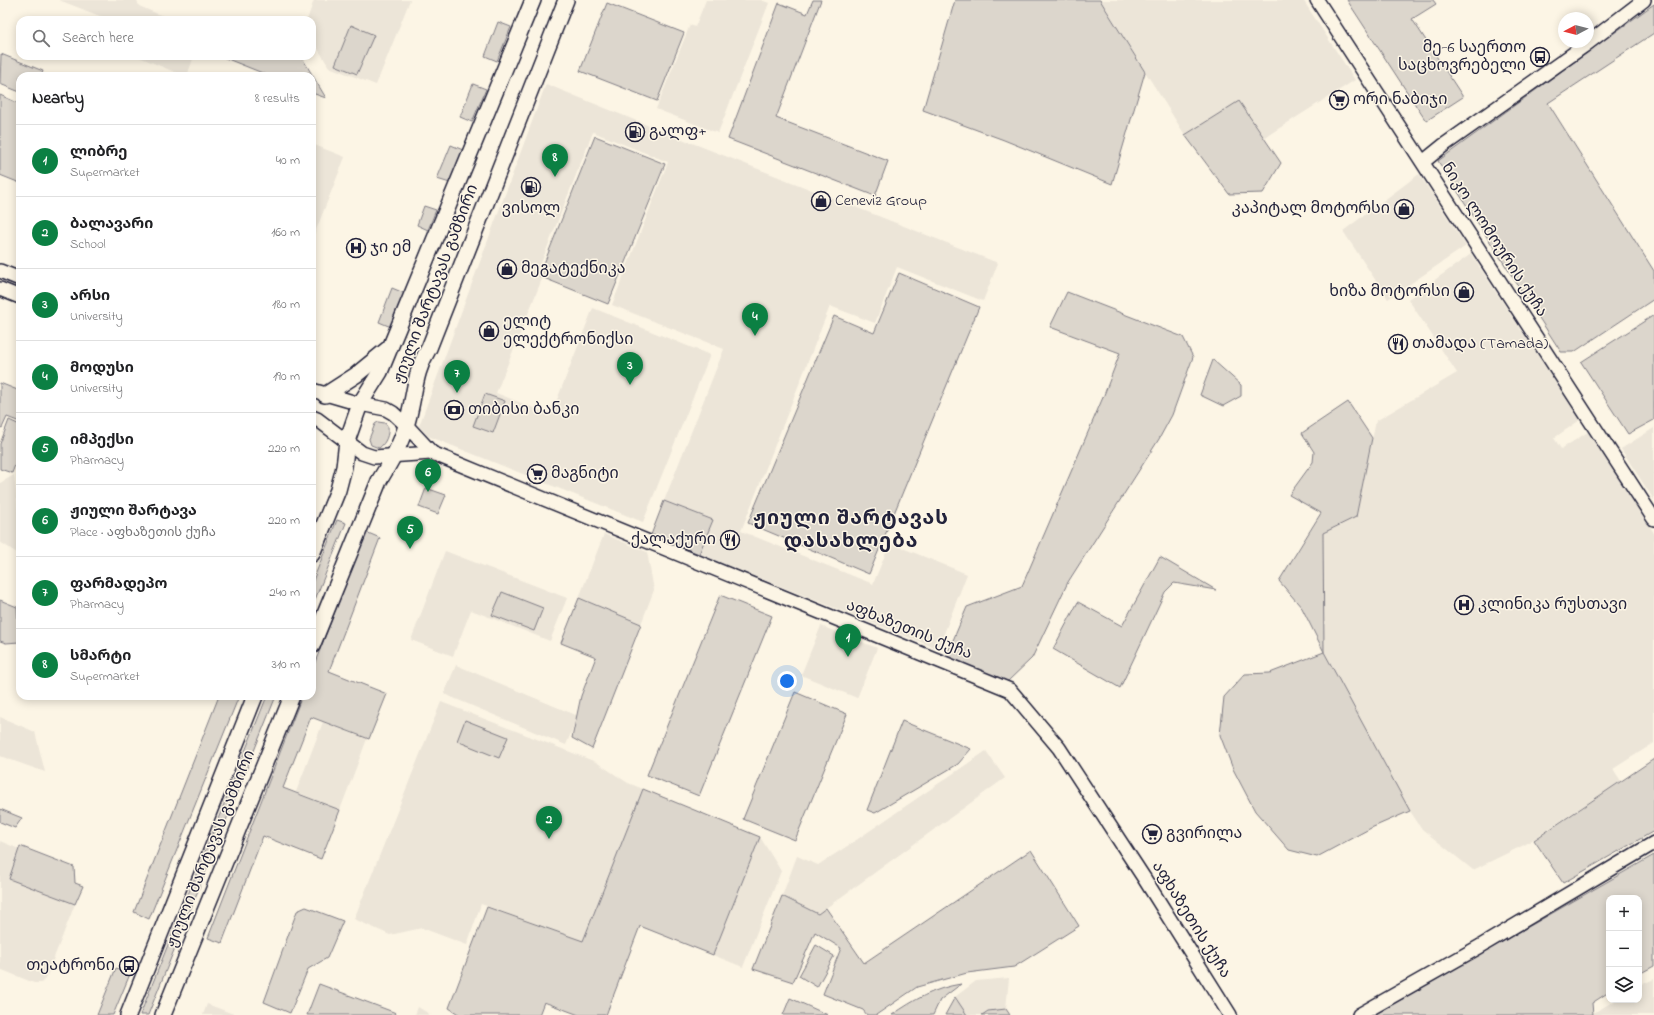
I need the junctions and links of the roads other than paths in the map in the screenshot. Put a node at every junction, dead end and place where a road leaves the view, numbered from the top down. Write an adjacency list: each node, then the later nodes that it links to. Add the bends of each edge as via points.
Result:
1 (533, 0): 10 (main road, ჟიული შარტავას გამზირი)
2 (566, 0): 14 (main road, ჟიული შარტავას გამზირი, via 414,384)
3 (1318, 0): 5 (street, ნიკო ლომოურის ქუჩა)
4 (1644, 0): 5 (street)
5 (1423, 162): 18 (street, ნიკო ლომოურის ქუჩა)
6 (0, 271): 7 (street)
7 (16, 277)
8 (0, 289): 9 (street)
9 (16, 295)
10 (390, 347): 11 (main road, via 356,375); 12 (main road, ჟიული შარტავას გამზირი, via 380,372)
11 (319, 393): 12 (street)
12 (360, 404): 14 (street, via 386,409); 15 (main road, ჟიული შარტავას გამზირი)
13 (316, 420): 15 (street)
14 (406, 425): 16 (street, აფხაზეთის ქუჩა); 17 (main road, ჟიული შარტავას გამზირი)
15 (347, 441): 17 (street, via 362,453 374,457); 19 (main road, ჟიული შარტავას გამზირი, via 338,490)
16 (432, 453): 17 (street, აფხაზეთის ქუჩა); 27 (street, აფხაზეთის ქუჩა, via 1010,690 1060,748)
17 (394, 457): 20 (main road, ჟიული შარტავას გამზირი, via 379,481)
18 (1654, 519)
19 (316, 544)
20 (316, 636)
21 (253, 700): 25 (main road, ჟიული შარტავას გამზირი)
22 (290, 700): 26 (main road, ჟიული შარტავას გამზირი)
23 (1654, 843): 24 (street)
24 (1364, 1012)
25 (128, 1015)
26 (163, 1015)
27 (1230, 1015)

